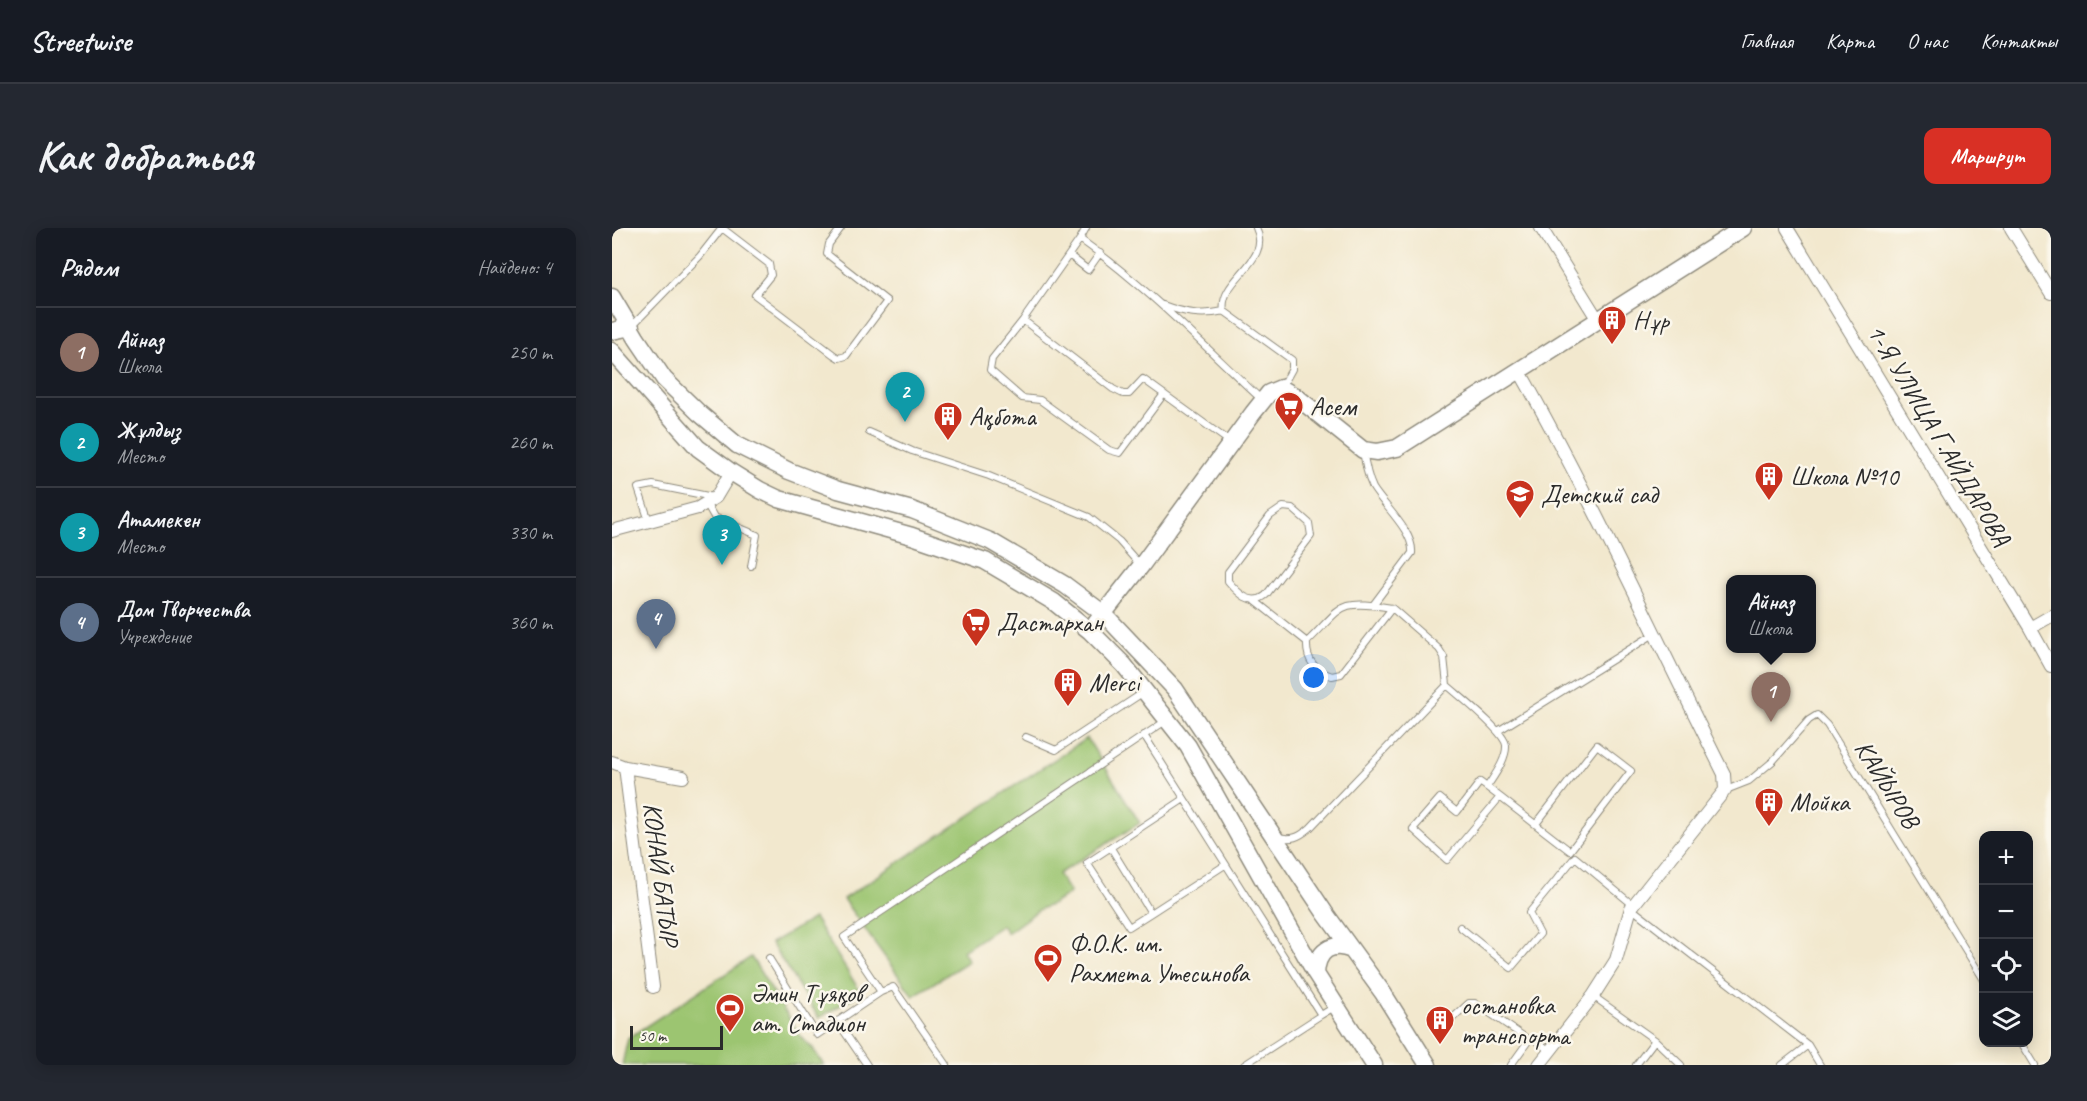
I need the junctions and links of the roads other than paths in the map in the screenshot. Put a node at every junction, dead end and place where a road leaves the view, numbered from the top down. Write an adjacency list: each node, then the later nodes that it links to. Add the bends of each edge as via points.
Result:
1 (841, 228): 17 (lane, via 827,254 887,301 846,356 834,356 755,295 771,275 769,264 722,228)
2 (1086, 228): 8 (lane)
3 (1256, 228): 14 (lane, via 1258,249 1224,295)
4 (1540, 228): 16 (street)
5 (1743, 228): 16 (street)
6 (1786, 228): 38 (street, 1-Я УЛИЦА Г.АЙДАРОВА)
7 (2011, 228): 11 (street)
8 (1080, 239): 9 (lane); 10 (lane)
9 (1100, 253): 10 (lane, via 1088,270); 13 (lane)
10 (1069, 255): 15 (lane)
11 (2051, 293)
12 (612, 297): 17 (street)
13 (1159, 303): 14 (lane, via 1188,313); 23 (lane)
14 (1224, 311): 21 (lane, via 1292,360 1292,369)
15 (1023, 320): 22 (lane, via 1113,389 1129,394 1143,379); 22 (lane, via 992,359 990,370 1022,398 1040,400 1113,452 1123,450)
16 (1598, 320): 20 (street)
17 (631, 327): 18 (street); 36 (street, via 664,379 737,445 838,490 912,510 990,541 1065,585)
18 (612, 332)
19 (612, 351): 27 (street, via 698,448)
20 (1519, 370): 26 (street, via 1397,448); 40 (street)
21 (1281, 388): 23 (street); 26 (street)
22 (1164, 394): 25 (lane)
23 (1263, 400): 25 (street)
24 (869, 432): 32 (lane, via 1089,517 1119,541)
25 (1230, 442): 32 (street)
26 (1363, 450): 34 (lane, via 1372,486 1413,545 1412,553)
27 (731, 472): 28 (street); 39 (street, via 779,499 985,561 1054,603)
28 (711, 500): 29 (street, via 698,508); 29 (lane, via 653,485 638,488); 31 (lane, via 714,518 757,535)
29 (649, 521): 30 (street)
30 (612, 531)
31 (751, 566)
32 (1141, 566): 36 (street)
33 (1254, 600): 33 (lane, via 1266,595 1311,536 1309,523 1292,508 1283,507 1270,516 1228,572 1233,587); 41 (lane)
34 (1373, 605): 35 (lane); 41 (lane, via 1343,607)
35 (1392, 608): 41 (lane, via 1341,674 1332,676 1314,667 1306,654); 43 (lane, via 1439,649 1444,657)
36 (1104, 614): 39 (street); 57 (street, via 1175,689)
37 (2051, 616): 38 (street)
38 (2030, 628): 42 (street, 1-Я УЛИЦА Г.АЙДАРОВА)
39 (1090, 631): 44 (street)
40 (1654, 634): 46 (lane); 53 (street, via 1724,774)
41 (1307, 642)
42 (2051, 666)
43 (1447, 686): 46 (lane); 57 (lane, via 1310,828 1289,840)
44 (1145, 691): 45 (street); 48 (lane, via 1056,750)
45 (1167, 719): 47 (lane); 68 (street, via 1188,746)
46 (1498, 731): 52 (lane, via 1506,743 1505,752)
47 (1144, 735): 55 (lane); 70 (lane, via 844,937)
48 (1026, 737)
49 (612, 762): 50 (street)
50 (625, 767): 51 (street); 69 (street, КОНАЙ БАТЫР)
51 (683, 777)
52 (1487, 787): 54 (lane); 54 (lane, via 1480,783 1457,812 1440,798 1413,829 1447,860)
53 (1725, 790): 62 (street); 67 (lane, КАЙЫРОВ, via 1749,782 1817,715 1833,734)
54 (1500, 797): 56 (lane)
55 (1184, 799): 58 (lane); 61 (lane)
56 (1536, 824): 59 (lane); 59 (lane, via 1598,745 1631,771)
57 (1274, 836): 65 (street)
58 (1111, 848): 63 (lane); 63 (lane, via 1087,863 1129,927)
59 (1570, 851): 60 (lane)
60 (1575, 857): 62 (lane); 64 (lane, via 1529,913 1540,934 1511,968)
61 (1225, 865): 63 (lane); 73 (lane)
62 (1632, 906): 71 (street, via 1616,960); 78 (lane)
63 (1151, 913)
64 (1460, 927)
65 (1352, 950): 68 (street, via 1325,950 1318,960); 85 (street)
66 (769, 958): 74 (lane, via 817,1035)
67 (1979, 973)
68 (1316, 974): 72 (street)
69 (653, 987)
70 (881, 992): 74 (lane); 83 (lane, via 892,987)
71 (1593, 996): 77 (lane); 80 (street)
72 (1337, 1005): 73 (lane); 81 (street)
73 (1322, 1015): 84 (lane)
74 (837, 1021): 82 (lane)
75 (1442, 1029): 76 (lane, via 1475,1003)
76 (1529, 1040): 80 (lane); 86 (lane)
77 (1654, 1040): 88 (lane); 89 (lane)
78 (1808, 1045): 90 (lane); 91 (lane)
79 (2024, 1047): 92 (lane)
80 (1550, 1051): 87 (street)
81 (1370, 1064)
82 (867, 1065)
83 (947, 1065)
84 (1244, 1065)
85 (1428, 1065)
86 (1511, 1065)
87 (1539, 1065)
88 (1636, 1065)
89 (1681, 1065)
90 (1782, 1065)
91 (1820, 1065)
92 (2035, 1065)

